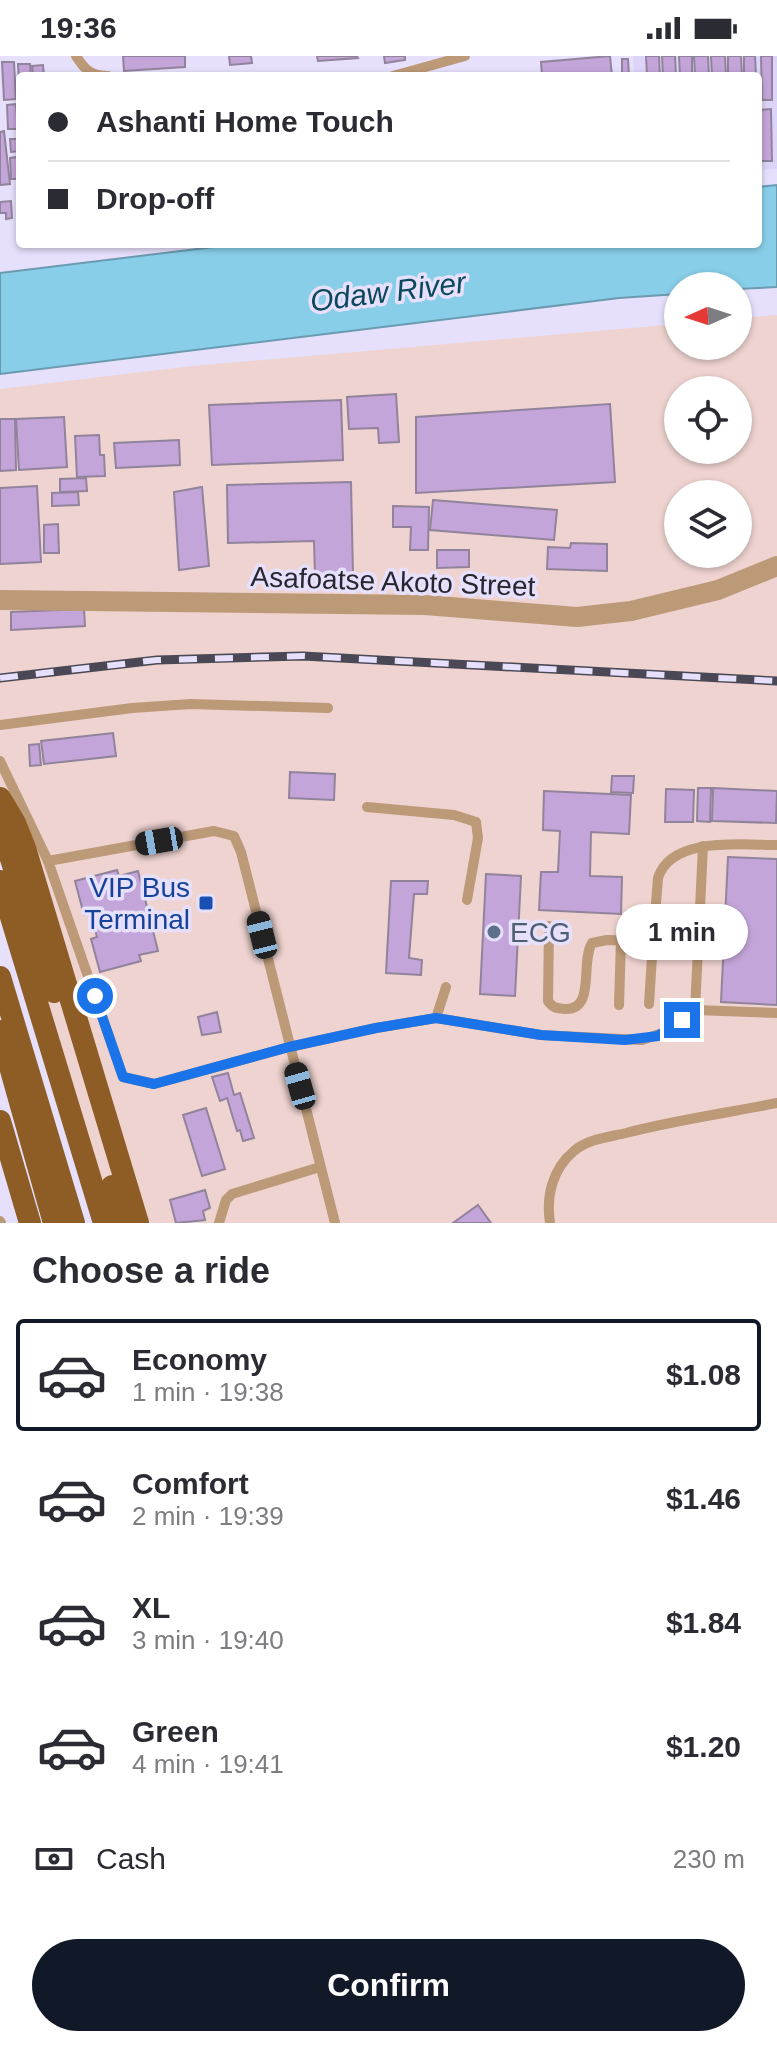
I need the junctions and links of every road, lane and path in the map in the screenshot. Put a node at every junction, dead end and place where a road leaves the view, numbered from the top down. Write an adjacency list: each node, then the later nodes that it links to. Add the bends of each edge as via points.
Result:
1 (76, 56): 3 (lane)
2 (465, 56): 4 (lane)
3 (83, 72)
4 (407, 72)
5 (777, 566): 6 (street, Asafoatse Akoto Street, via 718,590 631,611 577,617 425,605)
6 (0, 600)
7 (328, 708): 8 (lane, via 191,704)
8 (0, 725)
9 (0, 761): 15 (lane)
10 (0, 798): 38 (main road, via 25,848)
11 (367, 807): 17 (lane, via 476,822)
12 (0, 825): 37 (main road)
13 (777, 845): 14 (lane)
14 (703, 846): 20 (lane, via 676,855 661,869); 25 (lane)
15 (48, 861): 29 (lane, via 123,1077 154,1084); 29 (lane, via 214,831 234,836)
16 (0, 881): 36 (main road)
17 (467, 900)
18 (549, 926): 19 (lane, via 548,1001 558,1008 576,1009 581,1004 592,943)
19 (621, 940): 20 (lane); 24 (lane)
20 (653, 941): 23 (lane)
21 (0, 977): 35 (main road)
22 (446, 987): 27 (lane)
23 (649, 1004)
24 (619, 1005)
25 (695, 1010): 26 (lane); 27 (lane, via 668,1031 642,1040 541,1035)
26 (777, 1013)
27 (436, 1018): 29 (lane)
28 (0, 1031): 34 (main road)
29 (289, 1047): 32 (lane)
30 (777, 1103): 41 (lane, via 652,1125 582,1145 566,1159 551,1186)
31 (0, 1121): 33 (main road)
32 (320, 1167): 39 (lane, via 232,1194); 40 (lane)
33 (30, 1223)
34 (54, 1223)
35 (74, 1223)
36 (104, 1223)
37 (122, 1223)
38 (138, 1223)
39 (219, 1223)
40 (335, 1223)
41 (550, 1223)

